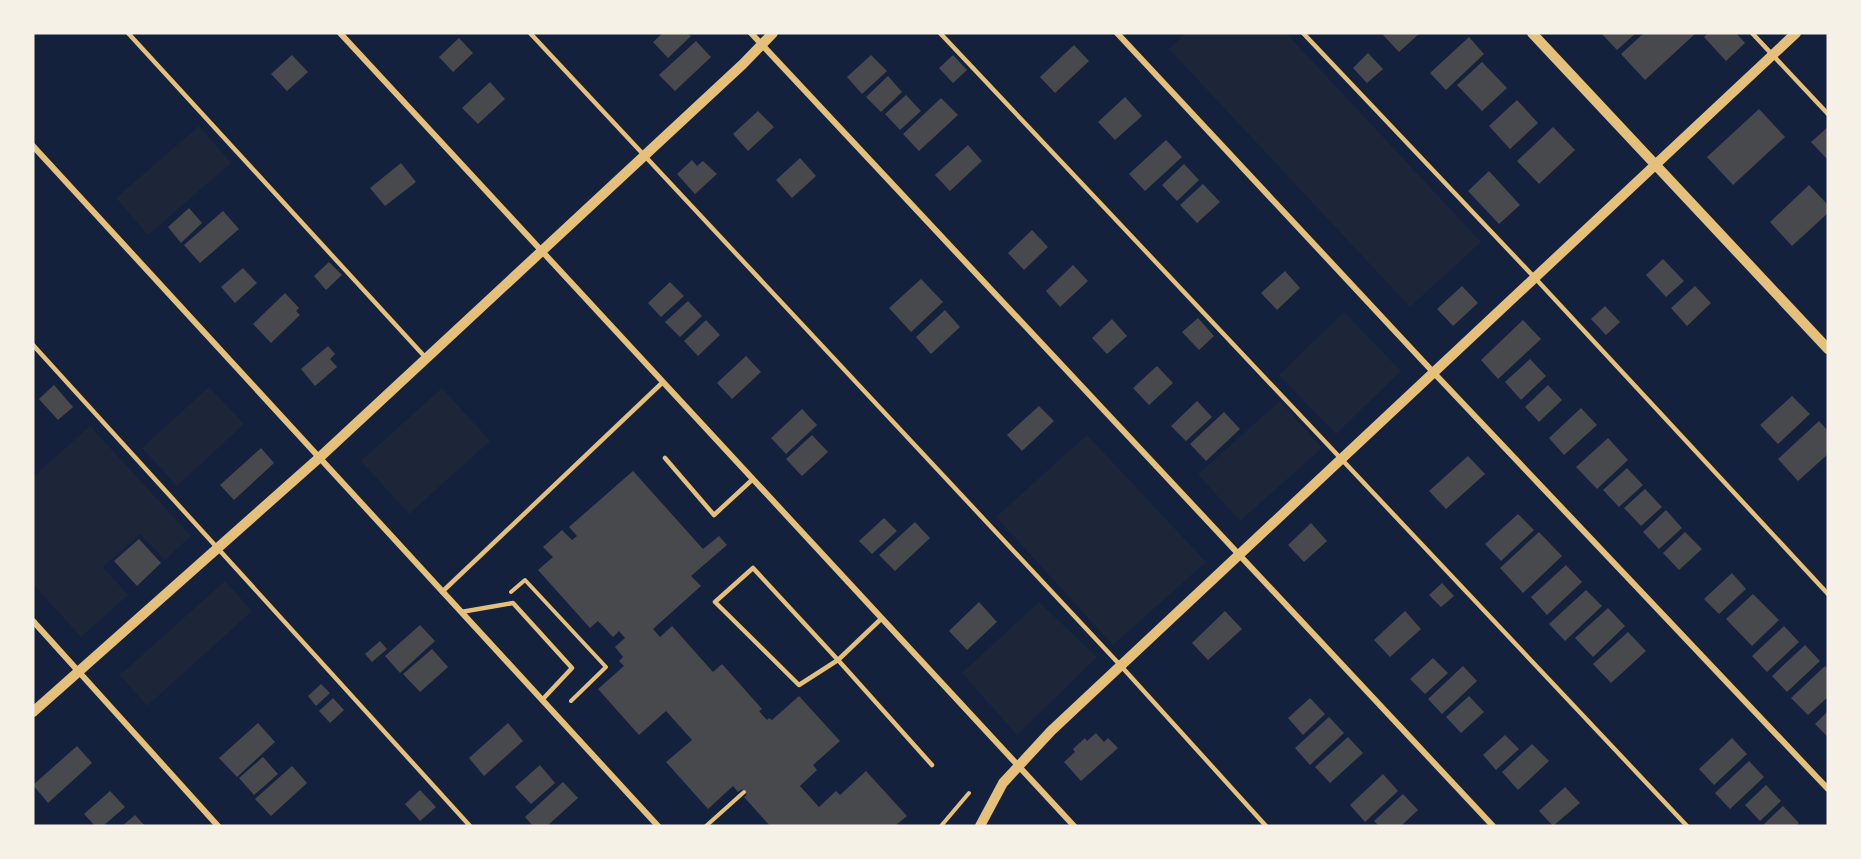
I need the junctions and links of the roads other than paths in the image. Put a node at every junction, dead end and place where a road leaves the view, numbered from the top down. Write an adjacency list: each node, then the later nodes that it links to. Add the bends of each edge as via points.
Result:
1 (128, 33): 22 (lane)
2 (340, 33): 18 (street)
3 (530, 33): 16 (lane)
4 (751, 33): 12 (street)
5 (773, 33): 12 (street)
6 (940, 33): 27 (lane)
7 (1118, 33): 23 (street)
8 (1303, 33): 19 (lane)
9 (1532, 33): 17 (street)
10 (1752, 33): 13 (lane)
11 (1796, 33): 13 (street)
12 (761, 45): 16 (street); 30 (street)
13 (1773, 55): 14 (lane); 17 (street)
14 (1828, 114)
15 (33, 147): 25 (street)
16 (644, 156): 18 (street); 37 (lane)
17 (1656, 165): 19 (street); 21 (street)
18 (542, 251): 22 (street); 24 (street)
19 (1535, 278): 23 (street); 32 (lane)
20 (33, 345): 29 (lane)
21 (1828, 349)
22 (426, 358): 25 (street)
23 (1434, 373): 27 (street); 43 (street)
24 (663, 382): 28 (street); 31 (lane)
25 (319, 458): 29 (street); 31 (street)
26 (665, 458): 28 (lane, via 714,515)
27 (1342, 459): 30 (street); 51 (lane)
28 (753, 479): 34 (street)
29 (218, 548): 38 (street); 45 (lane)
30 (1239, 555): 37 (street); 50 (street)
31 (442, 592): 33 (street)
32 (1828, 594)
33 (461, 612): 39 (street); 39 (lane, via 513,603 572,668)
34 (882, 618): 36 (lane); 42 (street)
35 (33, 621): 38 (street)
36 (838, 660): 36 (lane, via 753,568 715,602 799,685); 41 (lane)
37 (1121, 666): 42 (street); 49 (lane)
38 (79, 672): 40 (street); 44 (street)
39 (542, 700): 46 (street)
40 (33, 712)
41 (932, 765)
42 (1019, 766): 47 (street, via 1003,783); 48 (street)
43 (1828, 789)
44 (218, 826)
45 (470, 826)
46 (658, 826)
47 (980, 826)
48 (1074, 826)
49 (1266, 826)
50 (1493, 826)
51 (1687, 826)

